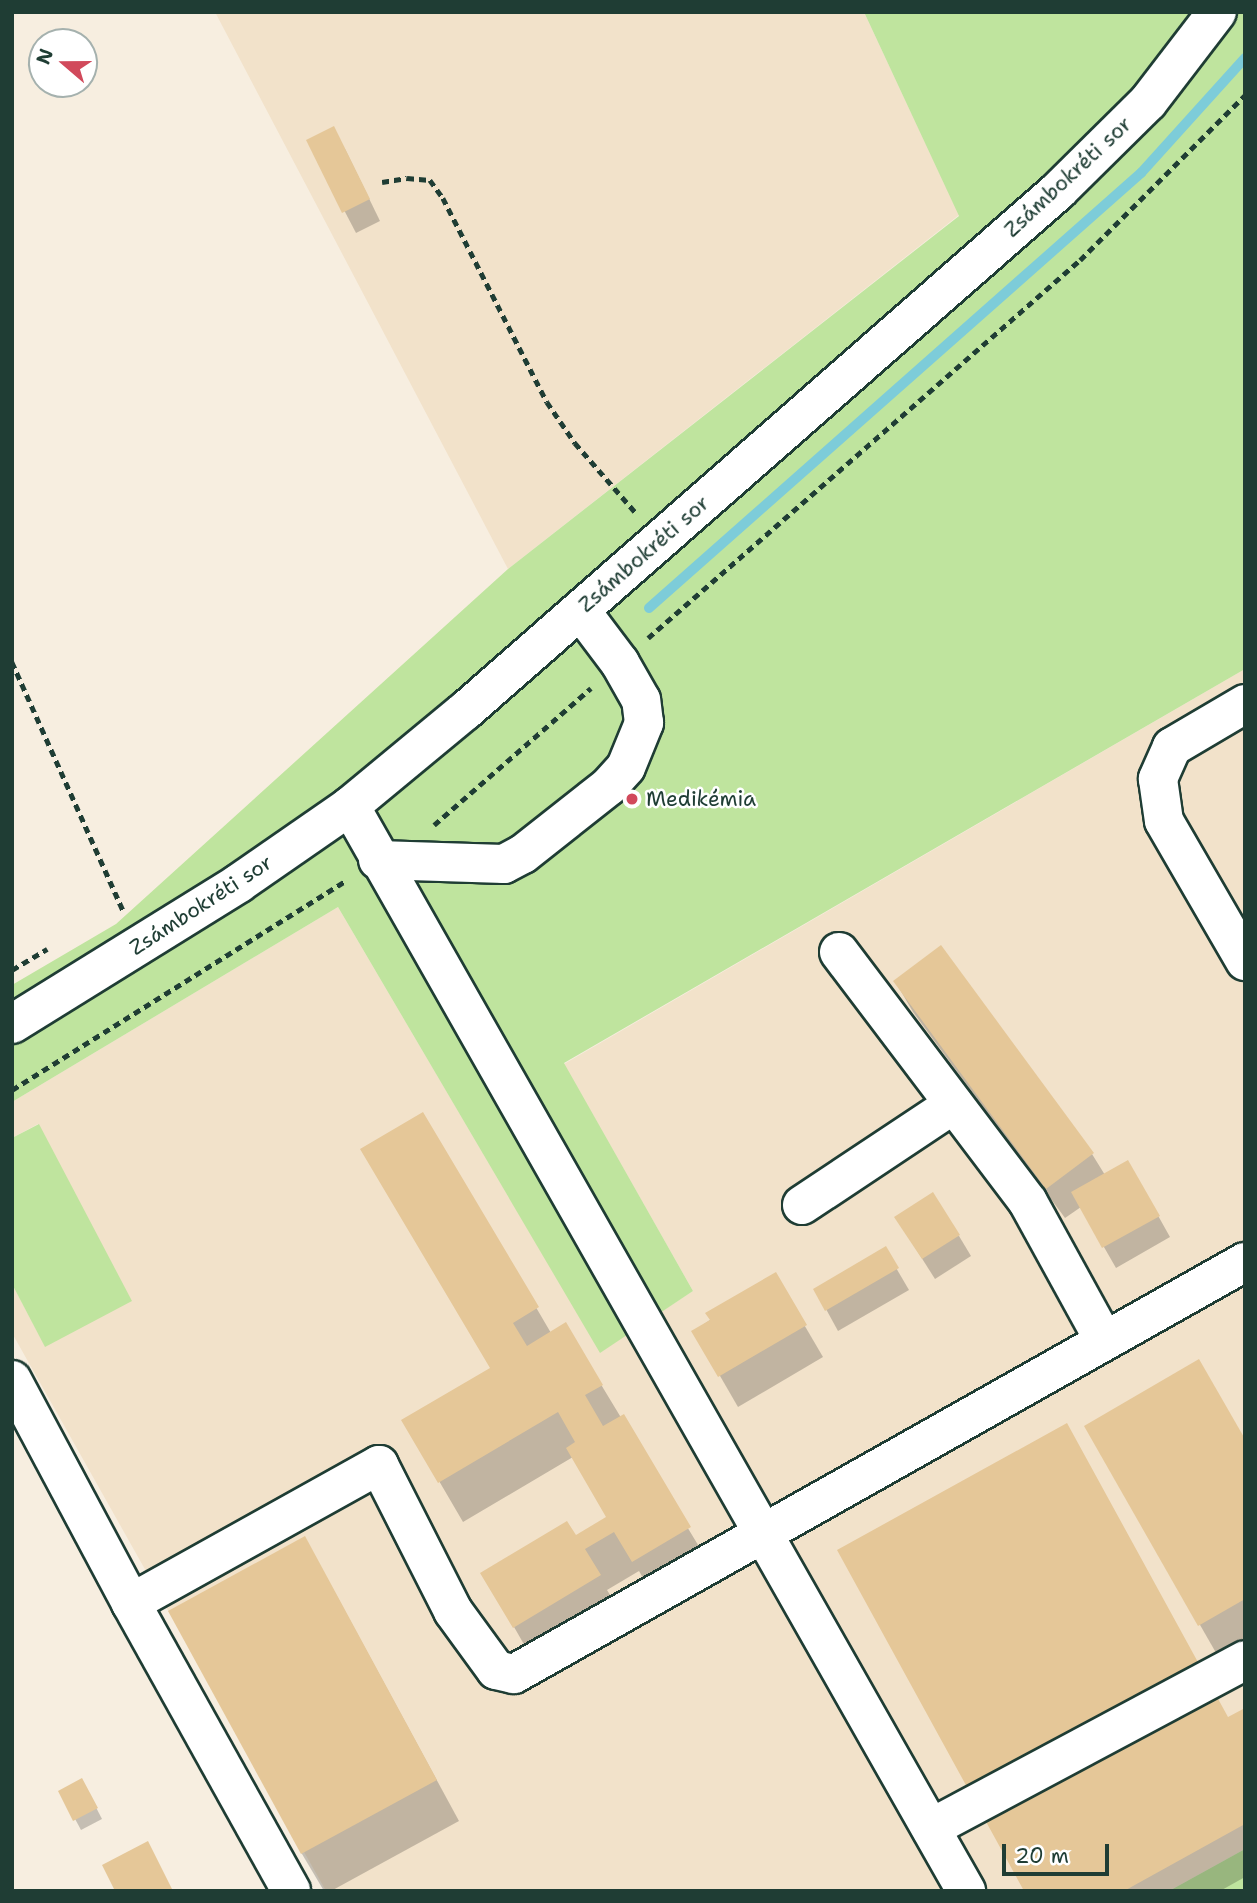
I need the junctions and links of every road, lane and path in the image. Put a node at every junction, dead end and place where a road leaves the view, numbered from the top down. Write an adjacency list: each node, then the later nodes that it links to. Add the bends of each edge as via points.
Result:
1 (1217, 12): 5 (street, Zsámbokréti sor, via 1147,102 1059,190)
2 (1245, 95): 7 (path, via 1080,260)
3 (382, 182): 4 (path, via 430,180 547,402 575,443)
4 (621, 495)
5 (580, 610): 7 (street); 9 (street, Zsámbokréti sor)
6 (12, 662): 12 (path)
7 (620, 663): 10 (path); 11 (street, via 641,700 644,723 626,768 609,786 504,864)
8 (1245, 704): 15 (street, via 1172,747 1158,779 1164,821)
9 (350, 806): 11 (street); 12 (street, Zsámbokréti sor, via 239,883)
10 (429, 830)
11 (378, 860): 18 (path); 24 (street)
12 (138, 945): 17 (street, Zsámbokréti sor)
13 (47, 949): 16 (path)
14 (839, 951): 19 (street)
15 (1245, 961)
16 (12, 971)
17 (12, 1024)
18 (12, 1090)
19 (954, 1104): 20 (street); 22 (street, via 1028,1202)
20 (802, 1205)
21 (1243, 1266): 22 (street)
22 (1104, 1340): 24 (street)
23 (12, 1380): 25 (street)
24 (761, 1534): 25 (street, via 514,1674 496,1670 453,1611 379,1465); 27 (street)
25 (131, 1603): 28 (street)
26 (1245, 1660): 27 (street)
27 (931, 1828): 29 (street)
28 (291, 1891)
29 (966, 1891)

